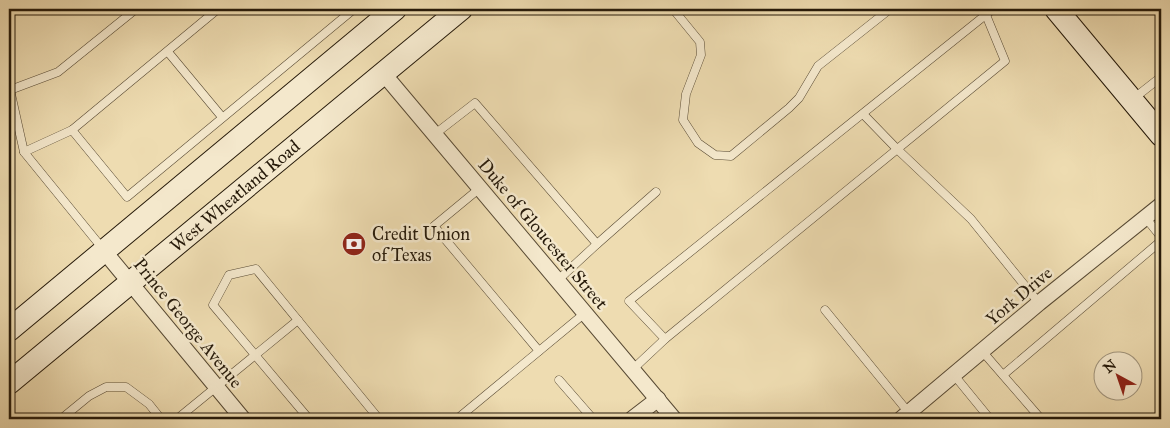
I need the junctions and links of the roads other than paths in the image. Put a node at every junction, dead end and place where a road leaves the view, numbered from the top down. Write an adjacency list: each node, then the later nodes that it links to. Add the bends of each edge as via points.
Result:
1 (136, 9): 14 (lane, via 58,72)
2 (218, 9): 11 (lane)
3 (354, 9): 17 (lane)
4 (394, 9): 30 (main road)
5 (461, 9): 12 (main road, West Wheatland Road)
6 (674, 9): 7 (lane, via 700,42 701,55 686,94 682,120 698,143 715,155 731,156 799,98 818,66)
7 (890, 9)
8 (993, 9): 10 (lane)
9 (1056, 9): 15 (main road)
10 (986, 15): 16 (lane); 21 (lane, via 1005,61)
11 (168, 52): 17 (lane); 18 (lane)
12 (383, 73): 19 (street, Duke of Gloucester Street); 32 (main road, West Wheatland Road)
13 (1161, 76): 15 (lane)
14 (9, 88): 22 (lane)
15 (1132, 100): 20 (main road)
16 (863, 114): 21 (lane); 38 (lane, via 629,302)
17 (222, 117): 18 (lane, via 127,197)
18 (72, 130): 22 (lane)
19 (435, 134): 23 (street, Duke of Gloucester Street); 29 (lane, via 475,102)
20 (1161, 135)
21 (897, 149): 33 (lane, via 971,219); 38 (lane)
22 (24, 152): 30 (lane)
23 (480, 188): 31 (street, Duke of Gloucester Street); 39 (lane, via 434,226)
24 (656, 192): 29 (lane)
25 (1161, 204): 26 (street, York Drive)
26 (1145, 217): 27 (lane); 33 (street, York Drive)
27 (1161, 236)
28 (1161, 241): 44 (lane)
29 (597, 244): 31 (lane)
30 (104, 250): 32 (street, Prince George Avenue); 37 (main road)
31 (558, 280): 35 (street, Duke of Gloucester Street)
32 (131, 282): 46 (main road, West Wheatland Road); 47 (street, Prince George Avenue)
33 (1039, 303): 40 (street, York Drive)
34 (825, 310): 49 (lane)
35 (585, 313): 39 (lane); 42 (street, Duke of Gloucester Street)
36 (298, 320): 41 (lane); 41 (lane, via 256,269 229,275 213,305); 55 (lane)
37 (9, 330)
38 (665, 339): 42 (lane)
39 (539, 351): 56 (lane)
40 (982, 351): 43 (street, York Drive); 44 (lane)
41 (256, 355): 47 (lane); 54 (lane)
42 (633, 369): 48 (street, Duke of Gloucester Street)
43 (954, 375): 49 (street, York Drive); 60 (lane)
44 (1003, 375): 61 (lane)
45 (558, 380): 57 (lane)
46 (9, 383)
47 (217, 387): 52 (lane); 53 (street, Prince George Avenue)
48 (658, 399): 58 (street); 59 (street, Duke of Gloucester Street)
49 (905, 416)
50 (61, 419): 51 (lane, via 89,396 106,387 126,387 149,404)
51 (162, 419)
52 (177, 419)
53 (243, 419)
54 (309, 419)
55 (379, 419)
56 (457, 419)
57 (593, 419)
58 (632, 419)
59 (674, 419)
60 (990, 419)
61 (1041, 419)

